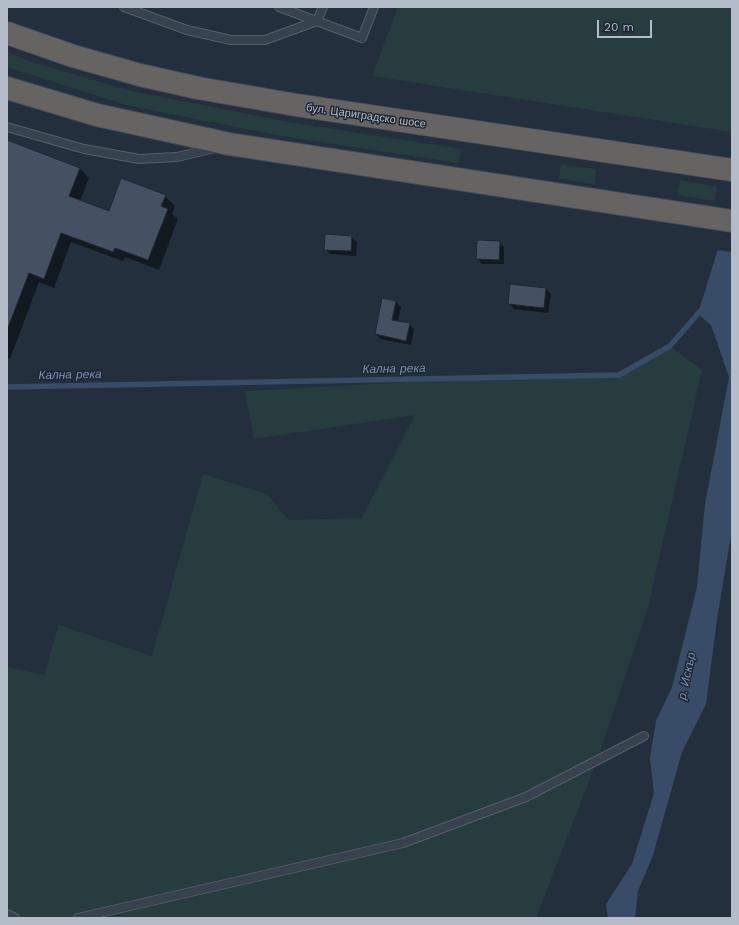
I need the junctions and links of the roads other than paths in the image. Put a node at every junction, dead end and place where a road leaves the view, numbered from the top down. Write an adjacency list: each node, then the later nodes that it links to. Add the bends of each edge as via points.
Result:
1 (124, 7): 5 (lane, via 187,30 231,40 265,40)
2 (279, 7): 5 (lane)
3 (323, 7): 5 (lane)
4 (374, 7): 5 (lane, via 362,38)
5 (317, 21)
6 (7, 34): 10 (highway, бул. Цариградско шосе, via 140,75 206,90)
7 (7, 88): 9 (highway, via 97,115)
8 (7, 127): 9 (lane, via 84,149 139,159 177,157)
9 (229, 144): 11 (highway)
10 (726, 169)
11 (722, 220)
12 (644, 736): 15 (lane, via 526,797 404,843)
13 (7, 914): 14 (lane)
14 (15, 918)
15 (78, 918)

